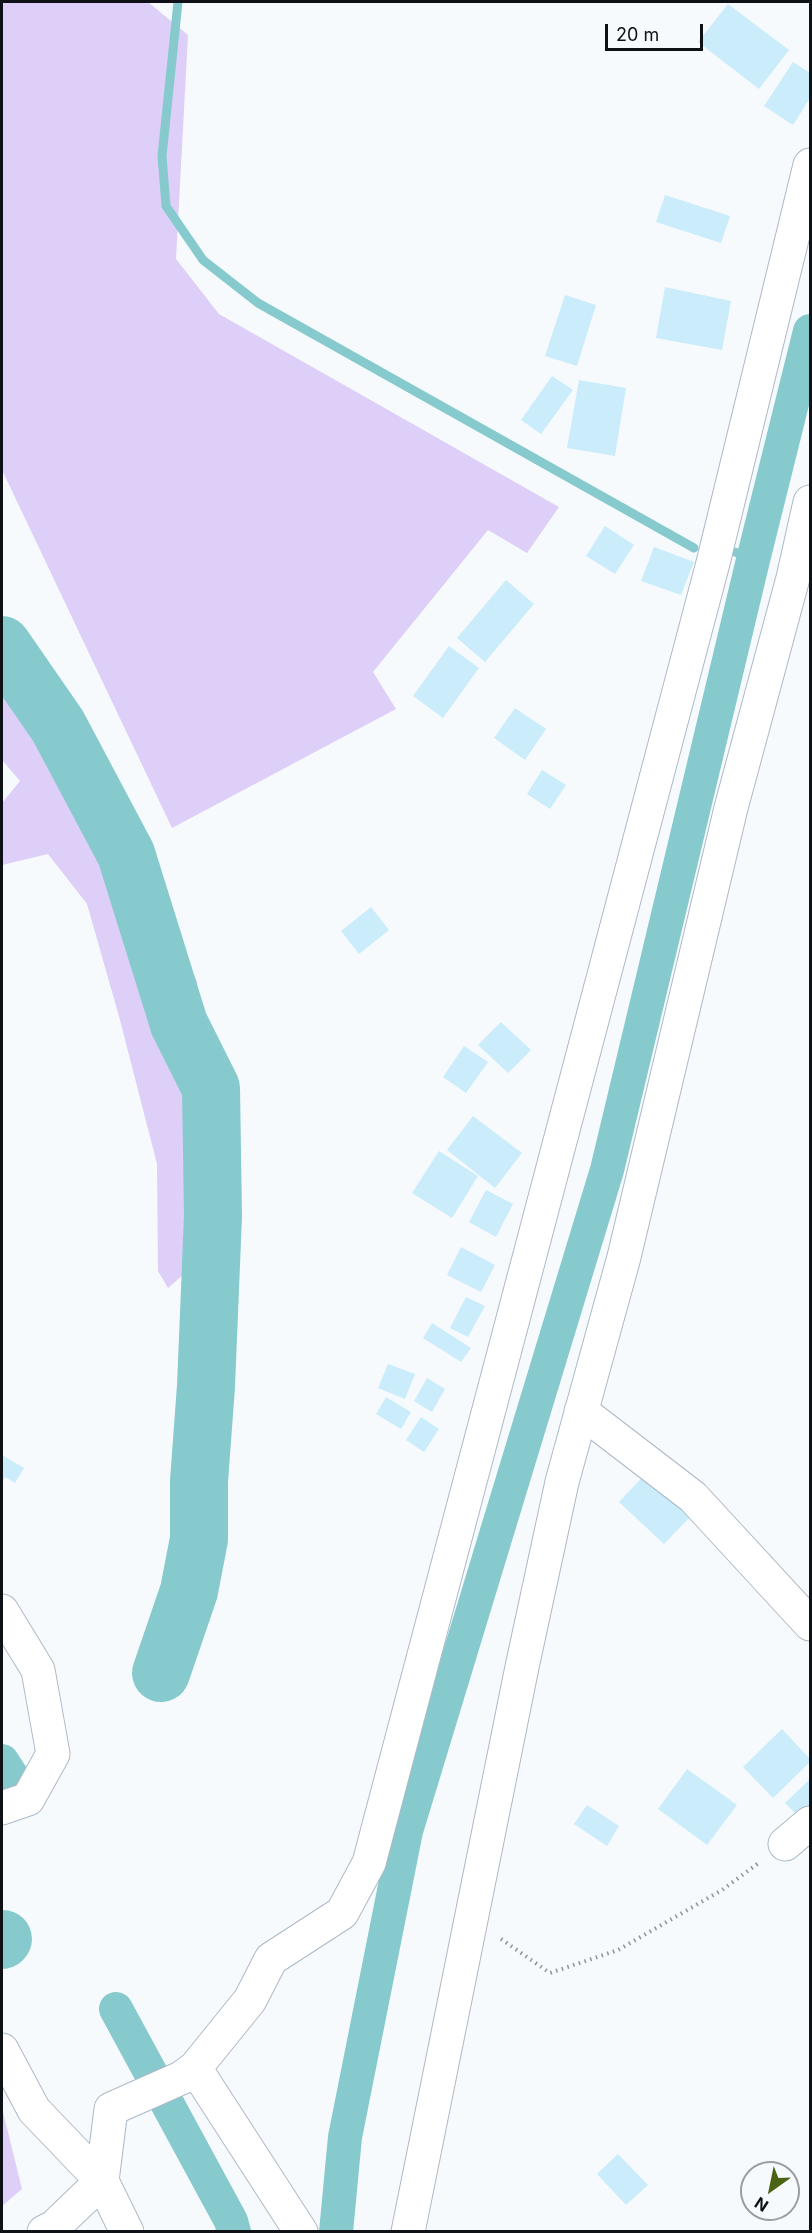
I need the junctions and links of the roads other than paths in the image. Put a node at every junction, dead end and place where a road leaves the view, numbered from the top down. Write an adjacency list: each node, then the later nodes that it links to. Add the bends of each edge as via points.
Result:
1 (810, 165): 11 (street, via 710,574 369,1863 342,1913 271,1959 250,2000)
2 (810, 502): 3 (street)
3 (802, 581): 4 (street, via 731,808 624,1257)
4 (581, 1411): 6 (street, via 693,1497); 16 (street, via 559,1493)
5 (2, 1611): 7 (street, via 38,1670 53,1754 28,1799)
6 (810, 1624)
7 (2, 1808)
8 (810, 1823): 9 (street)
9 (785, 1844)
10 (2, 2050): 12 (street, via 34,2110)
11 (188, 2073): 12 (street, via 111,2109); 15 (street)
12 (102, 2181): 13 (street); 14 (street)
13 (44, 2232)
14 (127, 2232)
15 (301, 2232)
16 (408, 2232)

